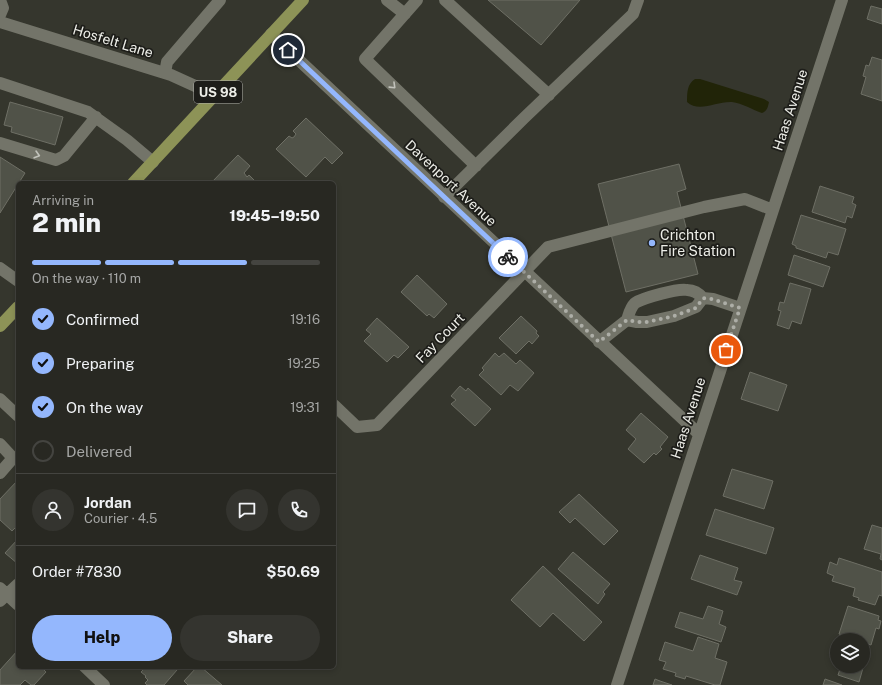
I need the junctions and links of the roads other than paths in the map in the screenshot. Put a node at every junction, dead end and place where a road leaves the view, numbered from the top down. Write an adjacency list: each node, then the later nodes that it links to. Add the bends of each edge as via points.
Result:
1 (220, 0): 11 (street, via 167,62)
2 (303, 0): 10 (main road, US 98)
3 (387, 0): 8 (street)
4 (417, 0): 8 (street)
5 (445, 0): 14 (street)
6 (638, 0): 14 (street, via 633,14)
7 (842, 0): 21 (street, Haas Avenue)
8 (404, 14): 18 (street, one-way to 18, via 365,59)
9 (0, 22): 11 (street, Hosfelt Lane)
10 (271, 34): 13 (main road, US 98); 20 (street, Davenport Avenue)
11 (165, 74): 13 (street, Hosfelt Lane)
12 (0, 83): 15 (street, via 88,112)
13 (215, 95): 17 (main road, US 98)
14 (549, 95): 18 (street)
15 (96, 118): 16 (street, one-way to 15, via 56,160 64,156); 17 (street)
16 (0, 143)
17 (153, 162): 19 (main road, US 98)
18 (476, 166): 20 (street)
19 (135, 181)
20 (444, 197): 23 (street, Davenport Avenue)
21 (773, 210): 23 (street, Fay Court, via 745,199 704,207 548,247); 26 (street, Haas Avenue)
22 (0, 268): 24 (street)
23 (524, 272): 30 (street, Davenport Avenue); 32 (street, Fay Court, via 377,425 357,427)
24 (16, 280)
25 (703, 298): 26 (street); 28 (street, via 696,308 674,316 647,322); 28 (street, via 697,292 685,289 650,297 634,304)
26 (740, 308): 34 (street, Haas Avenue)
27 (16, 309): 29 (main road)
28 (627, 320): 30 (street)
29 (0, 326)
30 (599, 342): 34 (street, Davenport Avenue)
31 (0, 399): 33 (street)
32 (336, 407)
33 (16, 411)
34 (699, 434): 42 (street, Haas Avenue)
35 (0, 444): 36 (street, via 13,458)
36 (0, 472)
37 (16, 585): 38 (street)
38 (2, 594): 39 (street)
39 (16, 604)
40 (87, 669): 41 (street)
41 (104, 685)
42 (617, 685)

